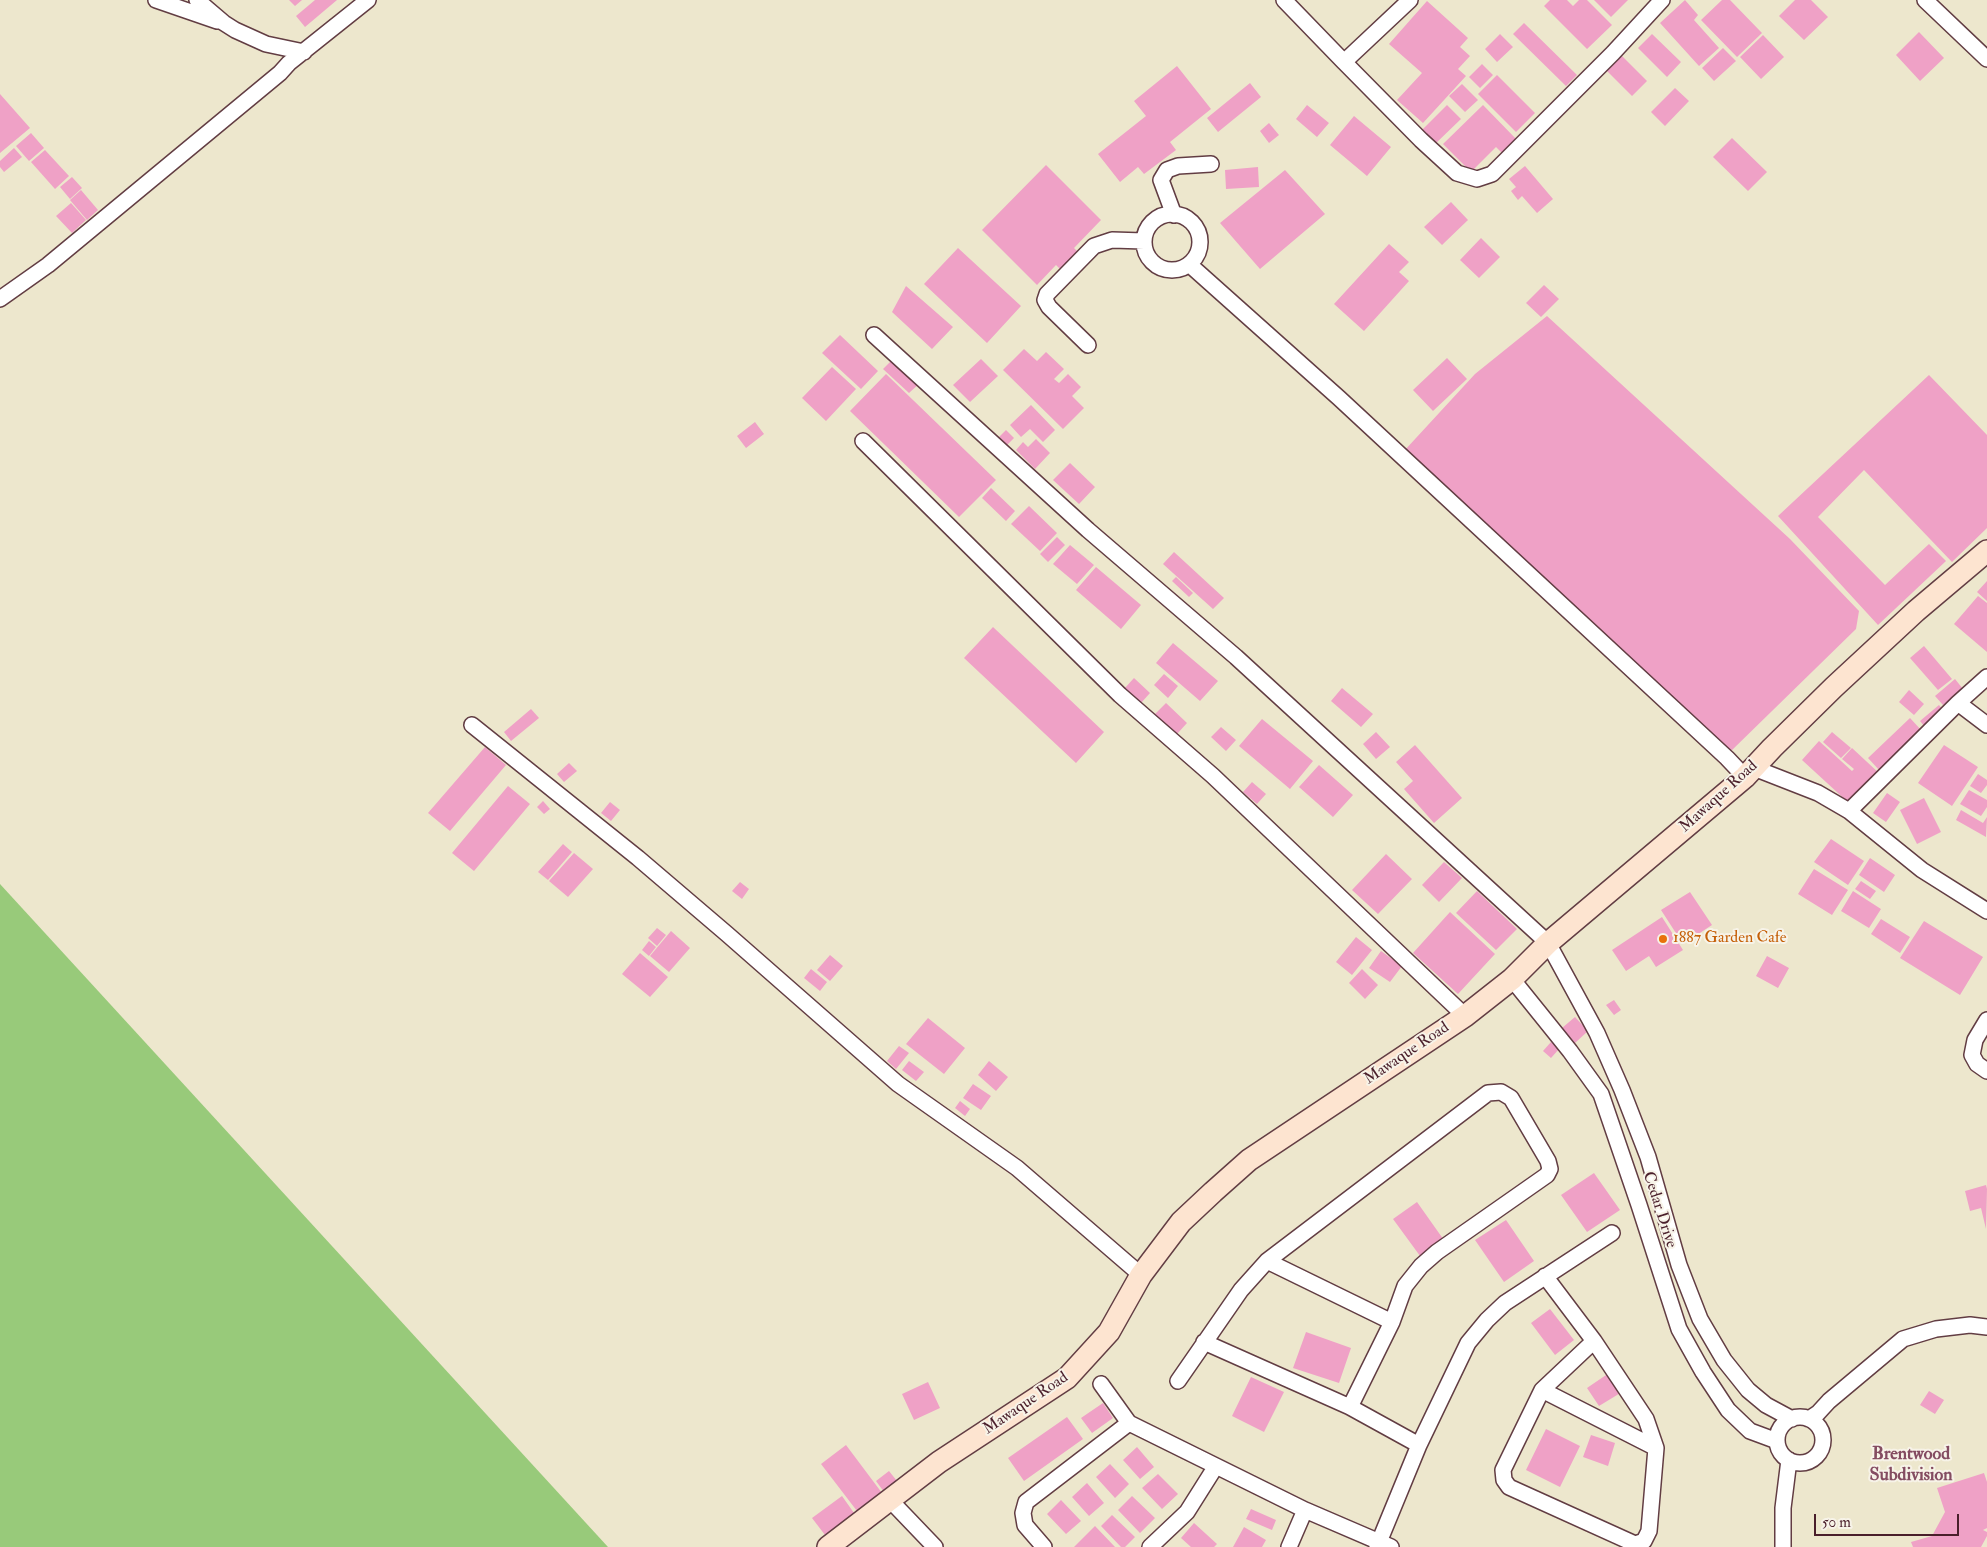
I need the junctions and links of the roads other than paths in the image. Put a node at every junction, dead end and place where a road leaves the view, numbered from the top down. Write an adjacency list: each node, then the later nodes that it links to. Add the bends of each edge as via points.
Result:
1 (156, 0): 8 (street)
2 (197, 0): 8 (street)
3 (368, 0): 9 (street)
4 (1284, 0): 11 (street)
5 (1410, 0): 11 (street)
6 (1662, 0): 11 (street, via 1492,174 1477,179 1457,174)
7 (1925, 0): 10 (street)
8 (224, 23): 9 (street, via 266,44)
9 (304, 52): 16 (street, via 48,265)
10 (1987, 59)
11 (1344, 62)
12 (1211, 164): 13 (street, via 1167,170 1161,180)
13 (1174, 215): 14 (street, via 1157,219 1146,233); 15 (street, via 1191,222 1200,239 1199,249)
14 (1144, 242): 15 (street, via 1146,254 1154,264 1177,270); 18 (street, via 1112,240 1094,246 1047,294 1049,307)
15 (1190, 265): 25 (street, via 1339,398 1727,758)
16 (0, 298)
17 (874, 335): 28 (street, Cedar Drive, via 1088,530 1236,657)
18 (1088, 345)
19 (862, 441): 30 (street, via 1120,695 1213,776)
20 (1987, 551): 25 (main road, Mawaque Road, via 1834,687)
21 (1987, 677): 22 (street)
22 (1958, 703): 24 (street); 26 (street)
23 (472, 725): 35 (street, via 638,858 898,1084 1017,1168)
24 (1987, 725)
25 (1750, 773): 26 (street, via 1818,793); 28 (main road, Mawaque Road)
26 (1849, 811): 27 (street, via 1922,870)
27 (1987, 911)
28 (1548, 942): 29 (main road, Mawaque Road); 46 (street, Cedar Drive, via 1597,1033 1622,1090 1648,1157 1679,1266 1700,1319 1724,1360 1748,1390 1766,1405)
29 (1512, 979): 30 (main road, Mawaque Road); 48 (street, Cedar Drive, via 1601,1094 1679,1329 1703,1372 1728,1410 1750,1431)
30 (1465, 1016): 35 (main road, Mawaque Road, via 1249,1160 1182,1222)
31 (1987, 1020): 32 (street, via 1975,1040 1972,1055 1977,1064)
32 (1987, 1071)
33 (1612, 1233): 36 (street)
34 (1267, 1261): 37 (street); 37 (street, via 1488,1093 1501,1092 1510,1098 1550,1169 1547,1175 1421,1266 1405,1286); 39 (street, via 1241,1290)
35 (1141, 1276): 53 (main road, Mawaque Road, via 1108,1332 1067,1378 940,1462)
36 (1545, 1276): 40 (street); 49 (street, via 1505,1303 1468,1343)
37 (1392, 1322): 44 (street)
38 (1987, 1327): 45 (street, via 1970,1325 1936,1329 1903,1339)
39 (1204, 1342): 41 (street); 44 (street)
40 (1594, 1342): 43 (street); 50 (street, via 1646,1419)
41 (1178, 1381)
42 (1102, 1384): 47 (street)
43 (1542, 1390): 50 (street); 50 (street, via 1503,1470 1509,1487 1635,1544 1644,1541 1649,1531)
44 (1350, 1407): 49 (street)
45 (1813, 1416): 46 (street); 51 (street, via 1822,1435 1820,1450 1810,1460)
46 (1792, 1418): 48 (street, via 1781,1427)
47 (1129, 1423): 52 (street); 58 (street, via 1026,1502 1023,1513 1025,1525)
48 (1777, 1441): 51 (street, via 1780,1452)
49 (1419, 1445): 55 (street)
50 (1656, 1448)
51 (1789, 1460): 61 (street, via 1783,1508)
52 (1216, 1466): 54 (street); 59 (street, via 1187,1512)
53 (890, 1500): 56 (main road, Mawaque Road); 57 (street)
54 (1305, 1510): 55 (street); 60 (street)
55 (1382, 1545)
56 (828, 1547)
57 (935, 1547)
58 (1044, 1547)
59 (1150, 1547)
60 (1289, 1547)
61 (1783, 1547)

